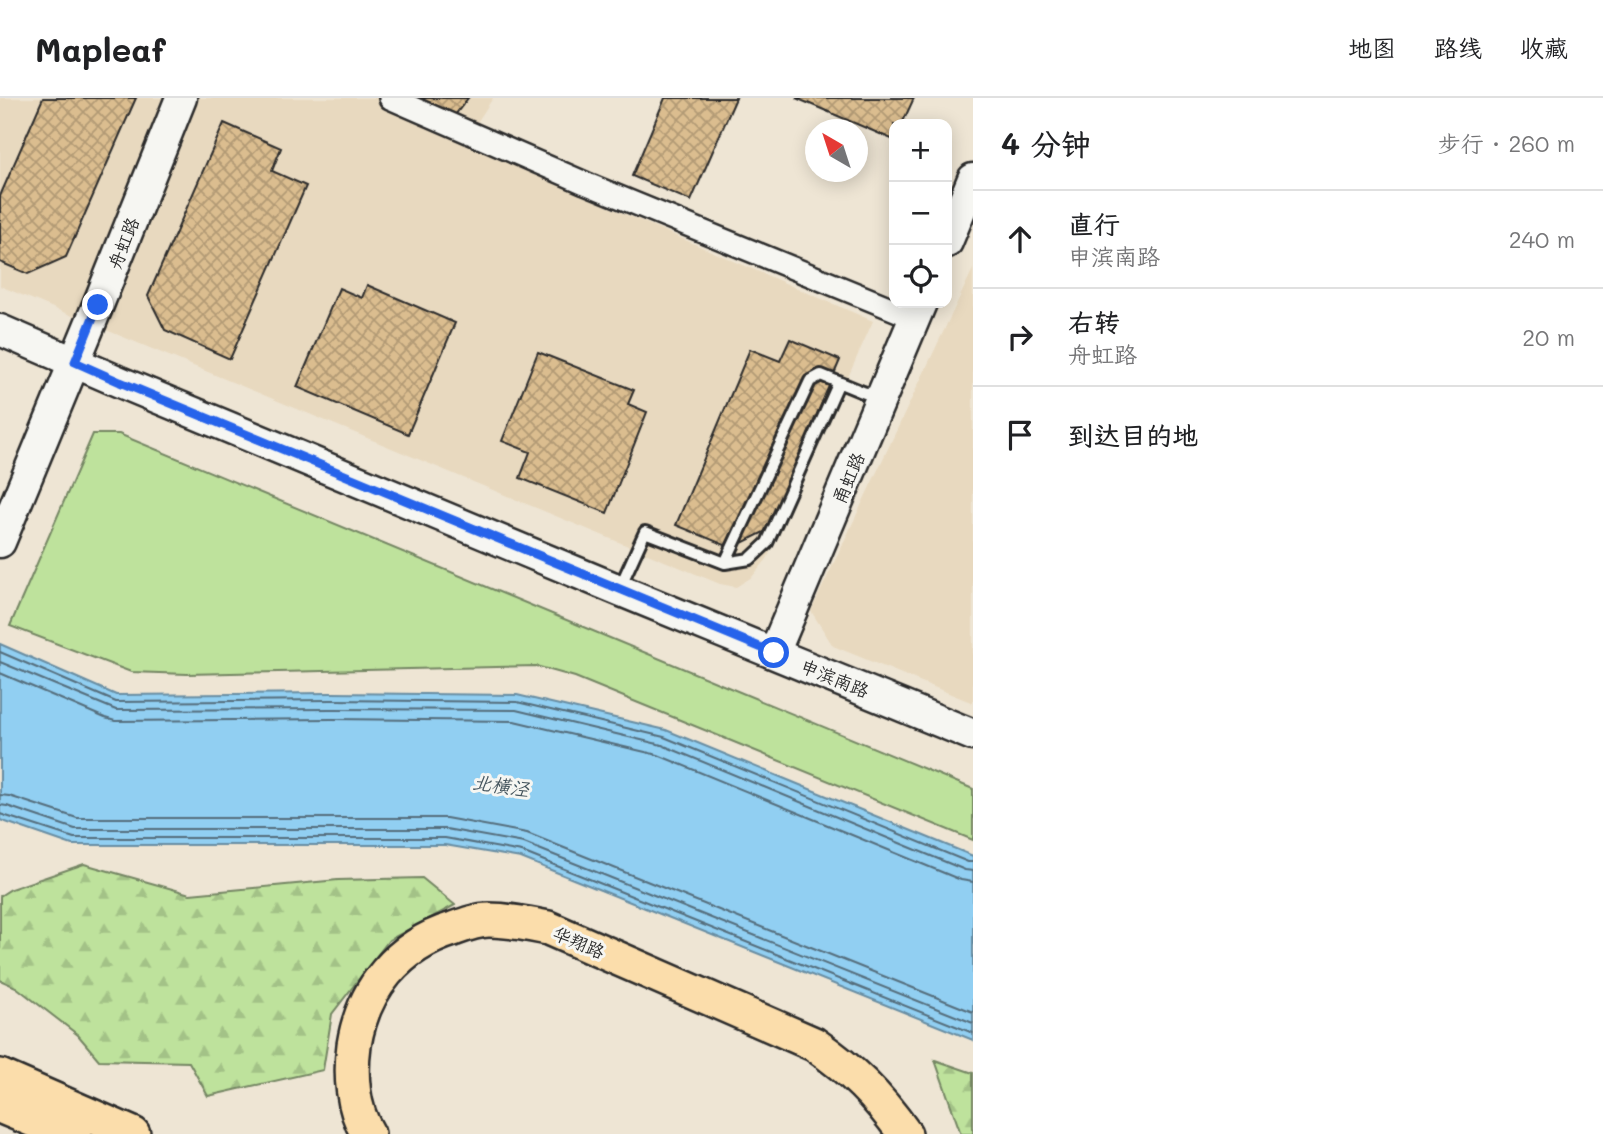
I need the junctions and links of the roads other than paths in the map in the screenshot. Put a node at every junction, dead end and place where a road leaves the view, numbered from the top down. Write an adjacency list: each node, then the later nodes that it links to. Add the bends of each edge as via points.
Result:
1 (181, 98): 7 (main road, 舟虹路)
2 (390, 98): 5 (street, via 585,183)
3 (973, 179): 4 (main road)
4 (952, 230)
5 (918, 310): 9 (main road, 甬虹路)
6 (0, 330): 7 (main road, 申滨南路)
7 (75, 362): 10 (main road, 舟虹路); 12 (main road, 申滨南路)
8 (839, 382): 9 (lane, via 865,393); 11 (lane, via 767,543 750,559); 11 (lane, via 821,375 810,381)
9 (884, 392): 13 (main road, 甬虹路)
10 (0, 542)
11 (725, 564): 12 (lane, via 645,532)
12 (619, 590): 13 (main road, 申滨南路)
13 (774, 653): 14 (main road, 申滨南路)
14 (973, 735)
15 (0, 1076): 18 (main road)
16 (0, 1104): 17 (highway)
17 (72, 1134)
18 (133, 1134)
19 (368, 1134): 20 (main road, 华翔路, via 352,1082 357,1028 365,1005 379,981 412,948 436,934 486,920 548,928 814,1044 871,1090)
20 (905, 1134)

